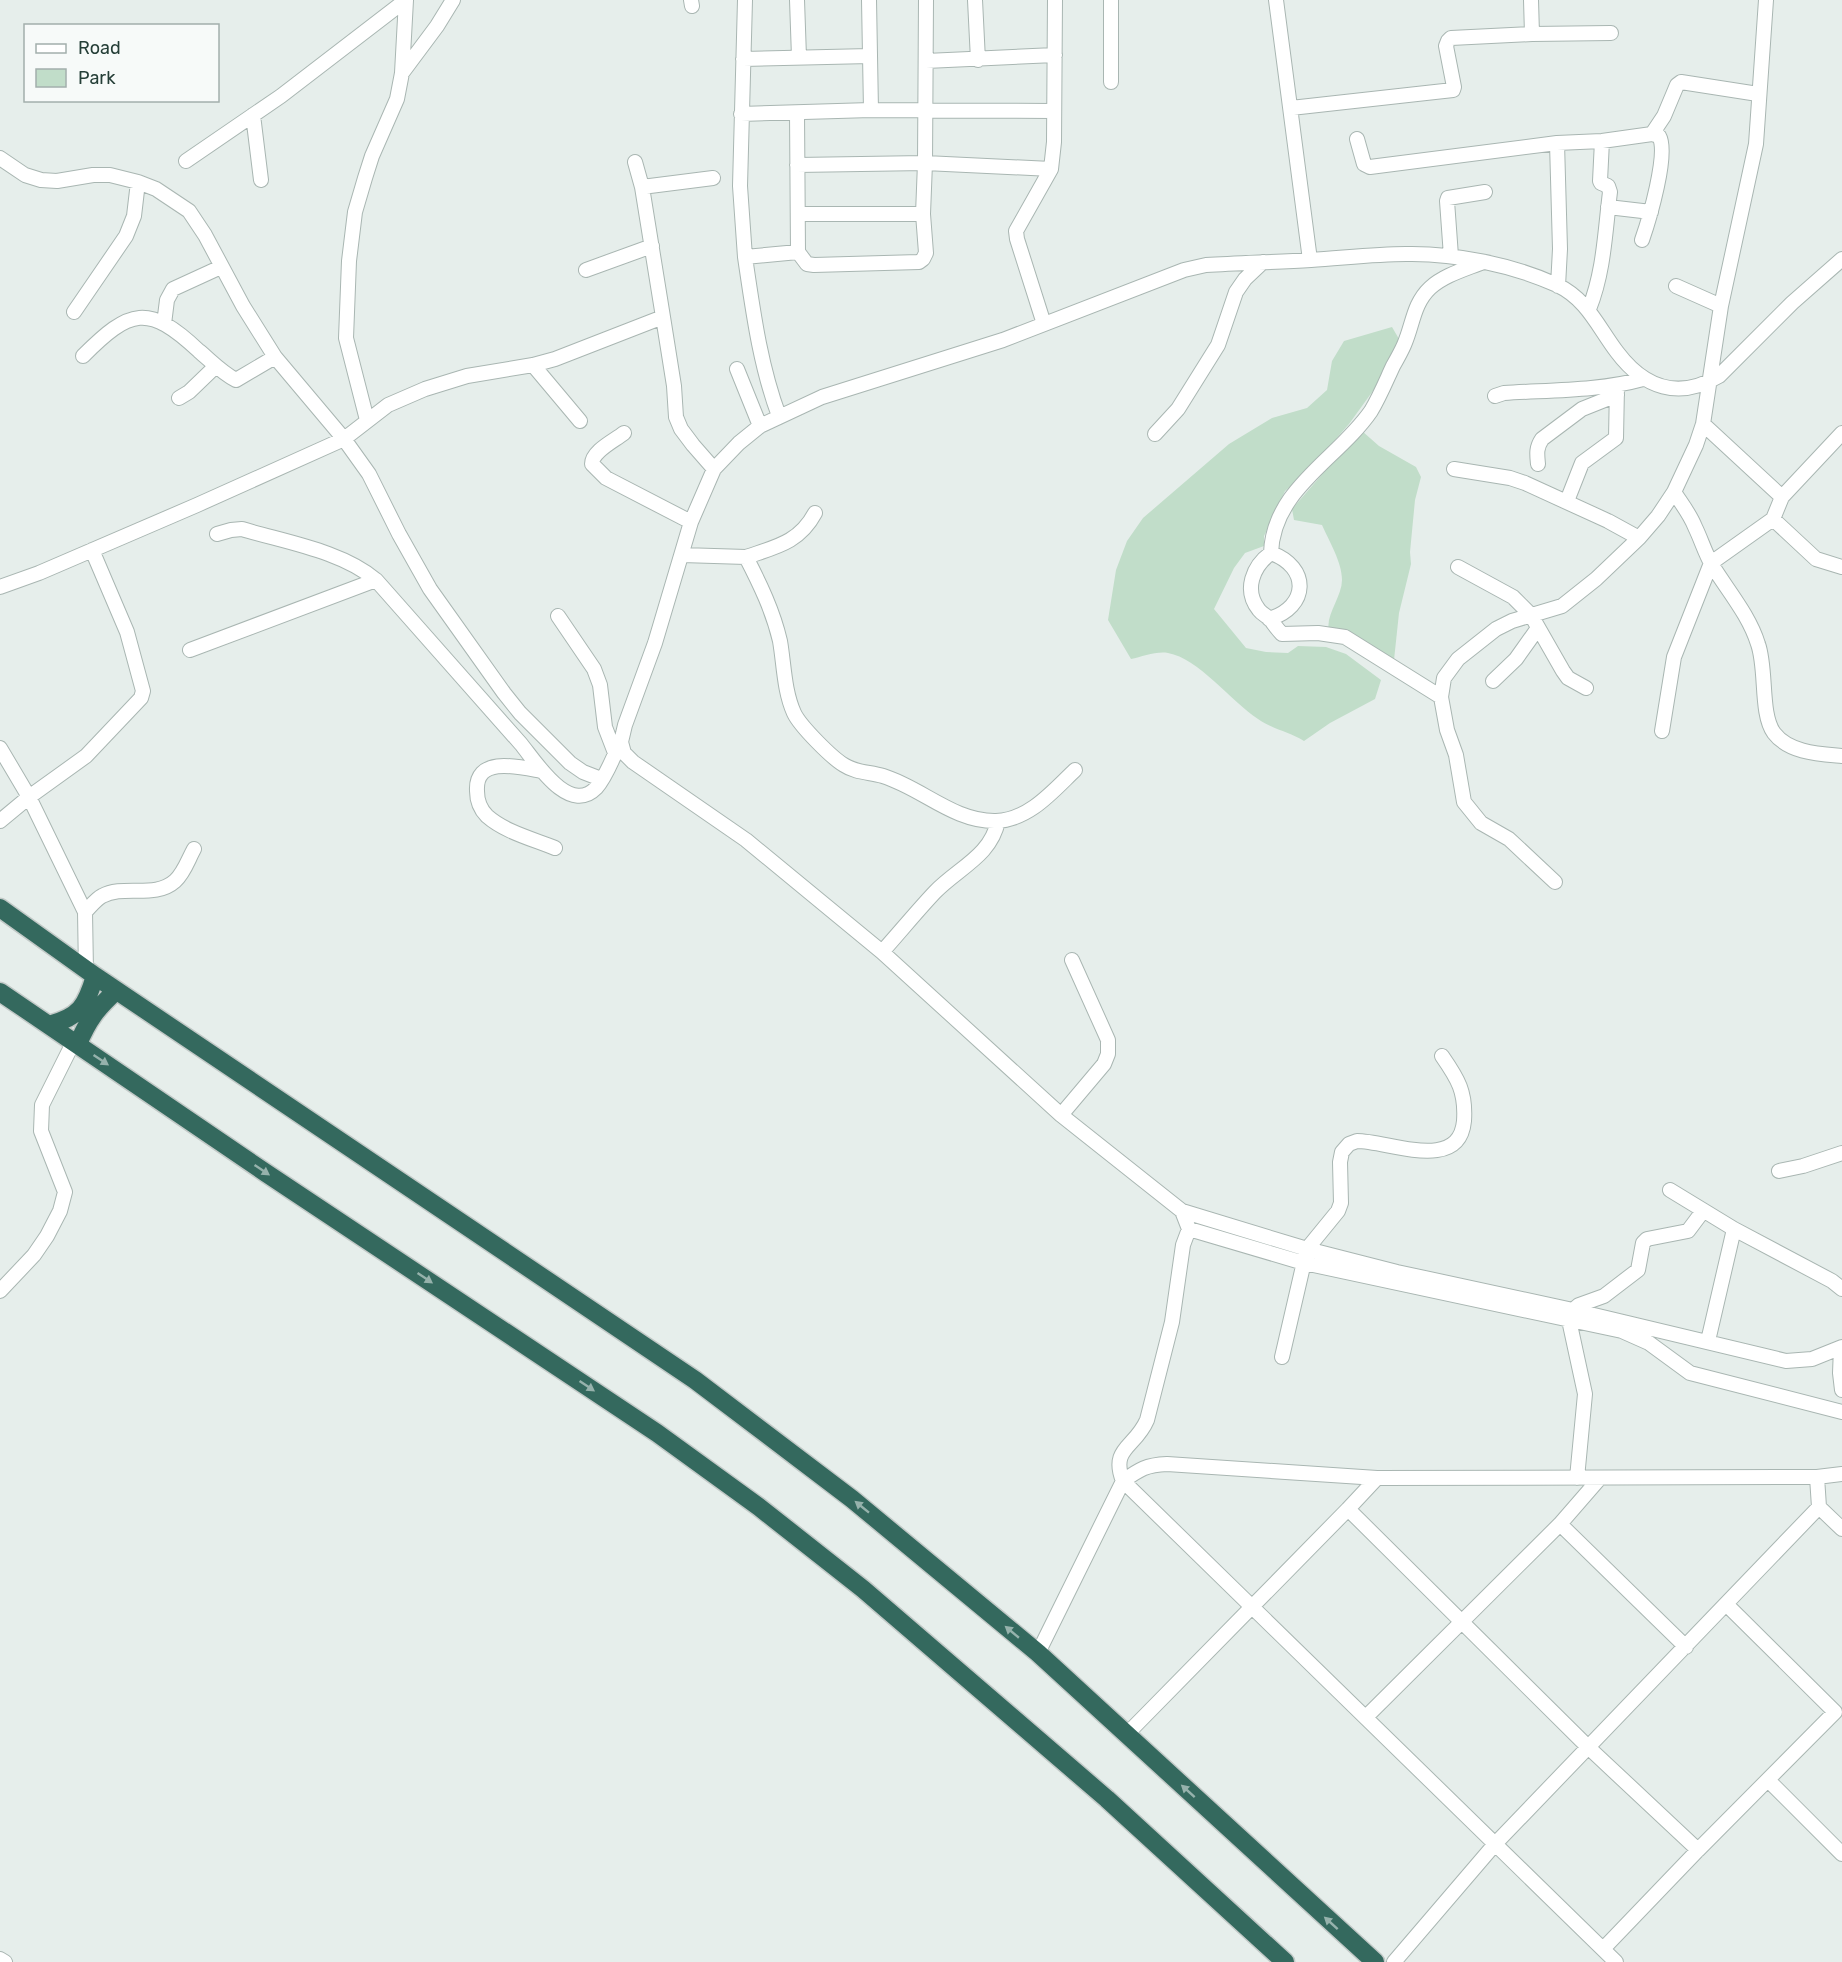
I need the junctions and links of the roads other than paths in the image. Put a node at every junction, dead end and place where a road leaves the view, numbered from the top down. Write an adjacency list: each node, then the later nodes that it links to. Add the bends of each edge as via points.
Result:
1 (406, 0): 21 (street); 30 (street)
2 (453, 0): 21 (street)
3 (745, 0): 18 (street)
4 (797, 0): 17 (street)
5 (869, 0): 16 (street)
6 (926, 0): 20 (street)
7 (975, 0): 19 (street)
8 (1055, 0): 15 (street)
9 (1111, 0): 22 (street)
10 (1276, 0): 24 (street)
11 (1531, 0): 14 (street)
12 (1766, 0): 23 (street)
13 (1611, 33): 14 (street)
14 (1532, 34): 24 (street, via 1458,37 1448,41 1452,90)
15 (1055, 55): 19 (street); 27 (street)
16 (870, 56): 17 (street); 25 (street)
17 (799, 57): 18 (street)
18 (743, 59): 29 (street)
19 (978, 60): 20 (street)
20 (926, 61): 26 (street)
21 (402, 73): 80 (street, via 397,99 372,156 355,212 349,261 346,338)
22 (1111, 82)
23 (1758, 94): 31 (street, via 1681,82); 63 (street, via 1756,144)
24 (1291, 108): 56 (street)
25 (871, 110): 26 (street); 28 (street)
26 (925, 111): 27 (street); 38 (street)
27 (1053, 111): 40 (street)
28 (796, 113): 29 (street); 39 (street)
29 (741, 114): 54 (street, via 740,186)
30 (253, 115): 35 (street); 42 (street)
31 (1652, 134): 33 (street); 47 (street, via 1659,136 1663,147)
32 (1357, 139): 34 (street, via 1362,160 1370,167)
33 (1602, 141): 34 (street); 46 (street, via 1600,181 1610,189)
34 (1557, 144): 61 (street)
35 (186, 161)
36 (2, 162): 43 (street, via 25,176 41,180 110,175)
37 (635, 162): 44 (street)
38 (926, 163): 39 (street); 40 (street); 49 (street)
39 (797, 165): 48 (street)
40 (1051, 169): 68 (street, via 1016,231)
41 (713, 178): 44 (street)
42 (261, 180)
43 (138, 182): 59 (street, via 189,211); 65 (street, via 134,216 126,236)
44 (642, 187): 51 (street)
45 (1485, 192): 53 (street, via 1448,198)
46 (1608, 207): 47 (street); 64 (street, via 1603,265)
47 (1651, 212): 50 (street)
48 (798, 214): 49 (street); 52 (street)
49 (923, 214): 52 (street, via 926,253 919,262 814,265 807,264)
50 (1642, 240)
51 (652, 246): 60 (street); 66 (street)
52 (798, 252): 54 (street)
53 (1451, 256): 56 (street, via 1406,254); 58 (street)
54 (745, 257): 79 (street, via 765,374)
55 (1842, 259): 75 (street)
56 (1310, 260): 57 (street)
57 (1263, 262): 68 (street, via 1184,270); 86 (street, via 1236,291 1218,345 1178,409)
58 (1483, 262): 61 (street); 100 (street, via 1445,278 1421,299 1405,345 1370,412 1282,508 1271,538)
59 (221, 267): 67 (street, via 173,289 167,300); 70 (street)
60 (586, 270)
61 (1558, 286): 64 (street)
62 (1676, 286): 63 (street)
63 (1721, 306): 75 (street)
64 (1589, 309): 74 (street, via 1617,353)
65 (74, 312)
66 (663, 317): 71 (street); 89 (street, via 676,417 681,429)
67 (164, 324): 69 (street, via 140,316 128,319 105,334); 72 (street, via 184,336)
68 (1044, 324): 79 (street, via 822,397)
69 (83, 356)
70 (275, 357): 72 (street, via 236,380); 87 (street)
71 (533, 365): 80 (street, via 484,372 425,389 388,405); 81 (street)
72 (216, 366): 78 (street)
73 (737, 369): 83 (street)
74 (1643, 380): 75 (street, via 1673,389); 76 (street)
75 (1708, 383): 82 (street)
76 (1617, 391): 77 (street, via 1539,390); 88 (street, via 1582,409 1542,440 1536,452); 93 (street, via 1616,438 1582,463)
77 (1495, 396)
78 (179, 398)
79 (779, 416): 83 (street)
80 (367, 420): 87 (street)
81 (580, 421)
82 (1703, 424): 91 (street); 92 (street)
83 (760, 426): 89 (street)
84 (1842, 432): 92 (street)
85 (624, 433): 96 (street, via 596,454 592,464 606,478)
86 (1155, 434)
87 (344, 439): 99 (street); 122 (street, via 369,474 430,589 504,693 570,763)
88 (1538, 464)
89 (714, 469): 96 (street)
90 (1454, 469): 93 (street, via 1510,478)
91 (1674, 492): 98 (street); 103 (street)
92 (1782, 496): 95 (street)
93 (1567, 501): 98 (street)
94 (815, 513): 102 (street, via 796,537)
95 (1773, 519): 103 (street); 105 (street, via 1816,559)
96 (691, 522): 101 (street)
97 (217, 534): 106 (street, via 242,529 358,567)
98 (1639, 538): 108 (street, via 1575,598)
99 (92, 549): 107 (street); 123 (street, via 127,632 143,691 141,698 86,756)
100 (1271, 553): 110 (street, via 1257,566 1251,585 1259,611); 110 (street, via 1284,557 1294,567 1299,593 1293,606)
101 (682, 555): 102 (street); 118 (street)
102 (746, 557): 125 (street, via 773,618 794,713 804,728 848,768 882,775 963,816)
103 (1711, 563): 116 (street, via 1674,657); 119 (street, via 1758,643 1768,722 1775,734 1787,745)
104 (1458, 567): 108 (street, via 1507,592)
105 (1842, 567)
106 (376, 580): 112 (street); 121 (street, via 522,744)
107 (0, 587)
108 (1531, 615): 111 (street); 115 (street, via 1496,629 1458,659 1444,678)
109 (558, 616): 118 (street, via 594,669 605,727)
110 (1269, 619): 115 (street, via 1282,634 1345,637)
111 (1538, 628): 113 (street, via 1516,659); 114 (street, via 1568,678)
112 (190, 650)
113 (1493, 681)
114 (1586, 688)
115 (1441, 697): 128 (street, via 1464,802 1481,823 1509,839)
116 (1662, 731)
117 (0, 748): 123 (street)
118 (618, 748): 122 (street); 131 (street, via 746,840)
119 (1842, 756)
120 (1075, 770): 125 (street, via 1038,805)
121 (541, 771): 122 (street, via 564,791 577,795 596,788); 126 (street, via 492,766 476,784 477,797 481,809 500,826)
122 (601, 779)
123 (29, 797): 124 (street); 130 (street)
124 (0, 821)
125 (998, 821): 131 (street, via 991,842 936,891)
126 (555, 848)
127 (194, 849): 130 (street, via 172,884 150,891 102,896)
128 (1555, 882)
129 (0, 908): 133 (highway)
130 (85, 912): 133 (street)
131 (882, 952): 139 (street)
132 (1072, 960): 139 (street, via 1107,1040 1108,1054)
133 (91, 973): 134 (highway); 136 (highway, via 86,1004 65,1021)
134 (116, 991): 137 (highway, via 99,1006); 170 (highway, one-way to 134, via 852,1499 695,1380)
135 (0, 992): 136 (highway)
136 (49, 1025): 137 (highway)
137 (76, 1043): 149 (street, via 42,1105 41,1131 65,1192 63,1201 34,1256); 182 (highway, one-way to 182, via 657,1433 759,1507 863,1589 1089,1783)
138 (1442, 1056): 147 (street, via 1462,1089 1464,1120 1457,1141 1449,1147 1424,1151 1368,1141 1349,1144 1340,1162 1338,1211)
139 (1061, 1115): 143 (street)
140 (1842, 1153): 141 (street)
141 (1779, 1171)
142 (1670, 1190): 144 (street)
143 (1182, 1211): 145 (street); 147 (street)
144 (1703, 1211): 146 (street); 150 (street, via 1688,1231 1647,1239 1638,1270 1604,1296 1579,1305)
145 (1190, 1229): 147 (street); 161 (street, via 1183,1245 1172,1322 1147,1420 1118,1460)
146 (1734, 1229): 148 (street); 151 (street)
147 (1305, 1256): 150 (street, via 1408,1274); 153 (street)
148 (1842, 1289)
149 (0, 1291)
150 (1571, 1315): 151 (street); 155 (street, via 1649,1343 1690,1373); 159 (street, via 1585,1394)
151 (1708, 1341): 152 (street, via 1797,1361)
152 (1841, 1348): 154 (street)
153 (1282, 1357)
154 (1842, 1390)
155 (1842, 1412)
156 (1842, 1474): 157 (street)
157 (1817, 1477): 160 (street); 162 (street)
158 (1377, 1478): 159 (street); 161 (street, via 1167,1464 1140,1469); 163 (street)
159 (1577, 1478): 160 (street)
160 (1600, 1478): 164 (street)
161 (1123, 1481): 167 (street); 170 (street)
162 (1819, 1508): 165 (street); 166 (street)
163 (1348, 1509): 167 (street); 168 (street)
164 (1560, 1524): 168 (street); 169 (street)
165 (1842, 1529)
166 (1727, 1605): 169 (street); 171 (street)
167 (1252, 1607): 172 (street); 173 (street)
168 (1464, 1622): 172 (street); 174 (street)
169 (1686, 1647): 174 (street)
170 (1038, 1653): 173 (highway)
171 (1838, 1709): 175 (street)
172 (1366, 1717): 176 (street)
173 (1126, 1735): 183 (highway, one-way to 173)
174 (1588, 1747): 176 (street); 177 (street)
175 (1768, 1779): 177 (street); 178 (street)
176 (1495, 1844): 179 (street); 184 (street)
177 (1698, 1850): 179 (street)
178 (1842, 1854)
179 (1602, 1950): 185 (street)
180 (0, 1959): 181 (street)
181 (5, 1962)
182 (1285, 1962)
183 (1375, 1962)
184 (1394, 1962)
185 (1616, 1962)

